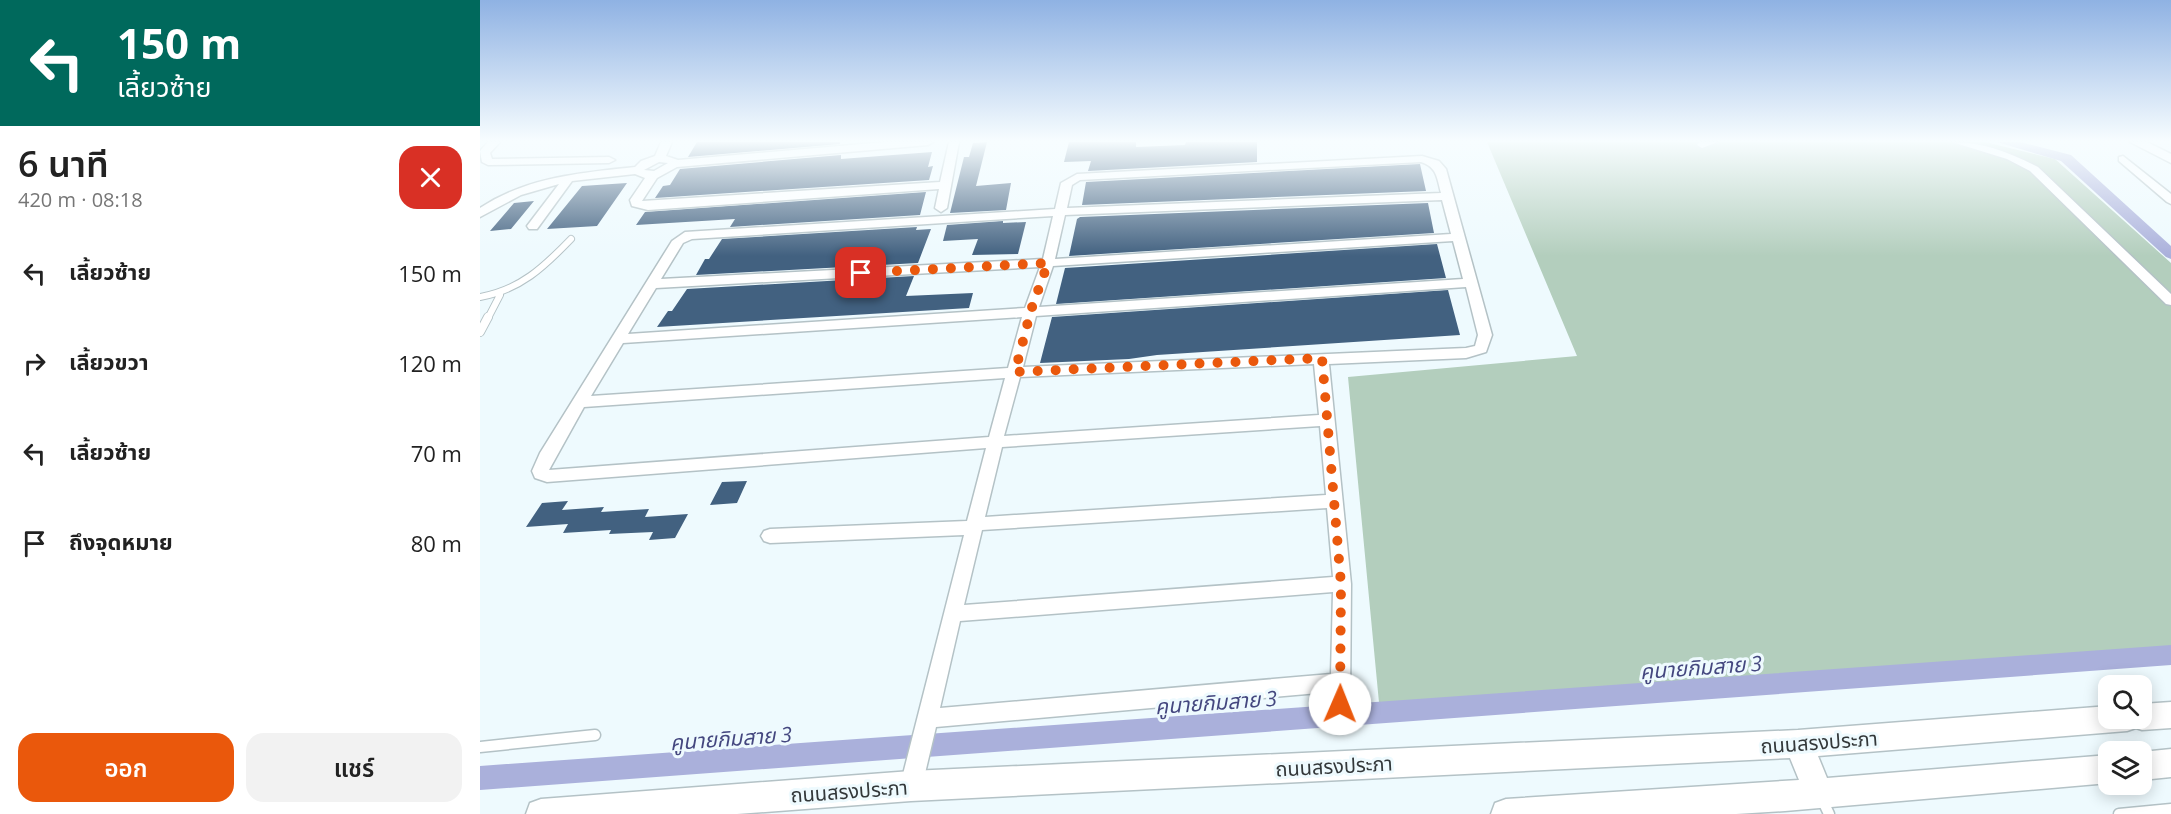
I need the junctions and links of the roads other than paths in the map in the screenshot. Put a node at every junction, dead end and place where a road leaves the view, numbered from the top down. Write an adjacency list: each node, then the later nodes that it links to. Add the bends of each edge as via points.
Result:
1 (563, 180): 14 (street, via 519,189)
2 (567, 180): 15 (street)
3 (650, 180): 9 (street, via 636,204)
4 (946, 180): 9 (street)
5 (1072, 180): 13 (street, via 1067,183)
6 (1444, 180): 10 (street)
7 (2045, 180): 23 (street)
8 (2148, 180): 11 (street)
9 (945, 185): 12 (street)
10 (1449, 196): 13 (street); 16 (street)
11 (2171, 200)
12 (940, 208)
13 (1059, 212): 18 (street); 20 (street, via 698,233 678,241)
14 (480, 213)
15 (533, 226)
16 (1460, 237): 18 (street); 19 (street)
17 (571, 239): 21 (lane, via 533,275)
18 (1048, 263): 20 (street); 24 (street)
19 (1471, 283): 24 (street); 27 (street, via 1485,335 1481,348 1466,353)
20 (651, 284): 26 (street)
21 (500, 295): 22 (lane); 25 (lane)
22 (480, 297)
23 (2171, 301)
24 (1031, 310): 26 (street); 28 (street)
25 (480, 332)
26 (617, 339): 29 (street)
27 (1322, 358): 28 (street); 30 (street)
28 (1015, 372): 29 (street); 31 (street)
29 (580, 402): 31 (street, via 546,457 541,474)
30 (1328, 420): 31 (street); 32 (street)
31 (995, 442): 33 (street)
32 (1335, 501): 33 (street); 35 (street)
33 (974, 526): 34 (street); 36 (street)
34 (770, 536)
35 (1341, 584): 36 (street); 37 (street)
36 (954, 614): 42 (street)
37 (1341, 682): 38 (street); 42 (street)
38 (1340, 704)
39 (2171, 715): 40 (main road)
40 (2152, 716)
41 (2098, 720): 44 (main road, ถนนสรงประภา)
42 (926, 723): 49 (street)
43 (595, 735): 45 (lane)
44 (1798, 744): 49 (main road, ถนนสรงประภา); 50 (main road)
45 (480, 747)
46 (2171, 763): 47 (main road)
47 (2152, 765)
48 (2098, 770): 50 (main road)
49 (914, 775): 52 (main road, ถนนสรงประภา)
50 (1824, 804): 53 (main road)
51 (2171, 809): 54 (lane)
52 (541, 814)
53 (1506, 814)
54 (2119, 814)

